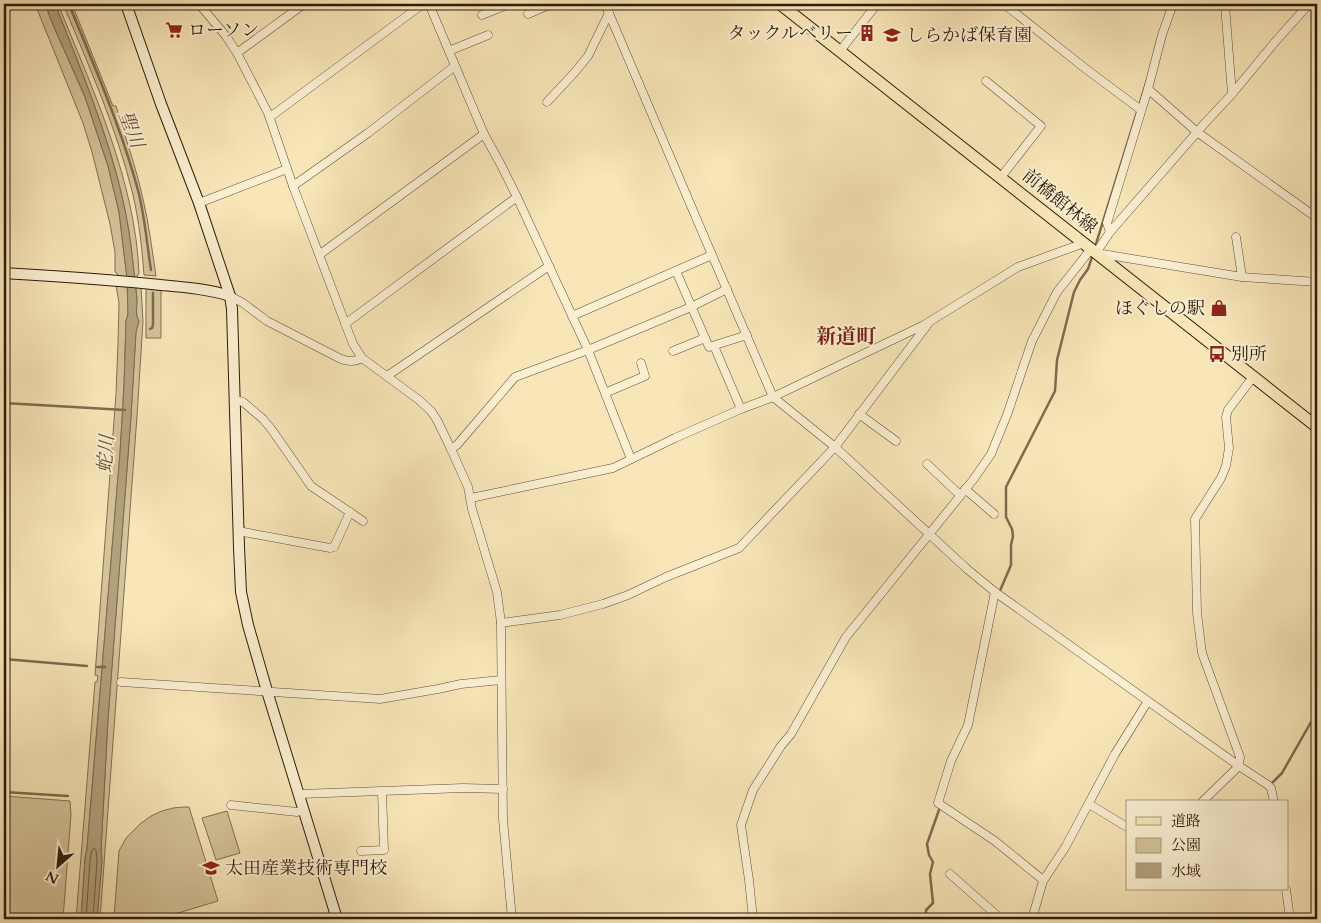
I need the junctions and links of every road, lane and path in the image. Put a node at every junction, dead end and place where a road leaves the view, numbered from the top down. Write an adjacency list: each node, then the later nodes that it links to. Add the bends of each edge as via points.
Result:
1 (126, 4): 35 (street)
2 (199, 4): 21 (street)
3 (304, 4): 21 (street)
4 (423, 4): 28 (street)
5 (430, 4): 20 (street)
6 (509, 4): 17 (street)
7 (551, 4): 16 (street)
8 (605, 4): 15 (street)
9 (780, 4): 19 (main road, 前橋館林線)
10 (877, 4): 19 (street)
11 (1004, 4): 27 (street)
12 (1173, 4): 24 (street)
13 (1224, 4): 25 (street)
14 (1309, 4): 25 (street)
15 (609, 13): 26 (street, via 588,56); 41 (street)
16 (528, 14)
17 (482, 15)
18 (488, 35): 20 (street)
19 (840, 50): 32 (main road, 前橋館林線)
20 (449, 52): 22 (street)
21 (237, 53): 28 (street)
22 (455, 66): 30 (street); 33 (street)
23 (986, 81): 32 (street, via 1041,126)
24 (1148, 89): 27 (street); 29 (street)
25 (1232, 94): 29 (street)
26 (547, 102)
27 (1141, 110): 37 (street, via 1107,224)
28 (270, 117): 31 (street)
29 (1197, 132): 36 (street); 37 (street)
30 (484, 134): 34 (street); 40 (street)
31 (287, 169): 33 (street); 35 (street)
32 (1001, 177): 39 (main road, 前橋館林線)
33 (293, 186): 40 (street)
34 (517, 197): 42 (street); 52 (street)
35 (199, 203): 48 (street)
36 (1317, 218)
37 (1110, 232): 39 (street)
38 (1236, 237): 45 (street)
39 (1090, 248): 45 (street); 51 (street, via 1018,267); 61 (main road, 前橋館林線); 73 (street, via 1057,292 1032,341 991,454)
40 (319, 255): 52 (street)
41 (712, 255): 43 (street); 47 (street)
42 (549, 266): 50 (street); 60 (street)
43 (676, 271): 49 (street); 50 (street)
44 (4, 273): 48 (street, via 140,282)
45 (1242, 277): 46 (street)
46 (1317, 282)
47 (726, 289): 49 (street); 53 (street)
48 (230, 296): 58 (street, via 267,321 341,360); 64 (street)
49 (691, 307): 54 (street); 56 (street)
50 (572, 316): 56 (street)
51 (929, 323): 63 (street); 66 (street)
52 (345, 324): 58 (street)
53 (747, 335): 55 (street); 63 (street)
54 (705, 338): 55 (street, via 709,347); 57 (street)
55 (714, 346): 65 (street)
56 (588, 350): 62 (street); 70 (street, via 515,377 458,445)
57 (673, 351)
58 (362, 358): 60 (street)
59 (641, 363): 62 (street, via 645,376)
60 (387, 376): 70 (street, via 431,411)
61 (1253, 377): 67 (main road, 前橋館林線); 86 (street, via 1228,410 1226,466 1195,519 1197,613 1202,653 1240,757)
62 (605, 393): 71 (street)
63 (774, 397): 65 (street); 69 (street)
64 (235, 400): 75 (street, via 243,402 263,419 311,486); 78 (street)
65 (741, 409): 71 (street)
66 (859, 414): 68 (street); 69 (street)
67 (1317, 427)
68 (896, 441)
69 (835, 447): 79 (street); 81 (street, via 739,548 603,604 560,615)
70 (451, 449): 74 (street)
71 (631, 459): 74 (street, via 613,468)
72 (926, 464): 73 (street)
73 (963, 492): 76 (street); 79 (street)
74 (471, 498): 81 (street, via 497,592)
75 (350, 512): 77 (street); 78 (street, via 334,547 330,548)
76 (994, 514)
77 (363, 521)
78 (238, 531): 84 (street, via 242,595)
79 (929, 533): 80 (street); 102 (street, via 846,638 754,790 741,825)
80 (995, 592): 85 (street); 98 (street, via 968,725 951,761 938,803 996,842)
81 (501, 623): 82 (street)
82 (501, 680): 84 (street, via 380,699); 87 (street)
83 (121, 682): 84 (street)
84 (267, 691): 89 (street)
85 (1148, 701): 86 (street); 92 (street)
86 (1239, 766): 90 (street); 91 (street, via 1268,784)
87 (502, 789): 88 (street); 101 (street)
88 (382, 792): 89 (street); 96 (street, via 384,850)
89 (300, 794): 94 (street)
90 (1204, 800)
91 (1274, 800)
92 (1090, 804): 95 (street); 98 (street)
93 (231, 805): 94 (street)
94 (304, 810): 100 (street)
95 (1126, 826)
96 (361, 851)
97 (950, 874): 103 (street)
98 (1044, 880): 104 (street)
99 (1286, 890): 105 (street)
100 (337, 919)
101 (512, 919)
102 (753, 919)
103 (1001, 919)
104 (1032, 919)
105 (1290, 919)

